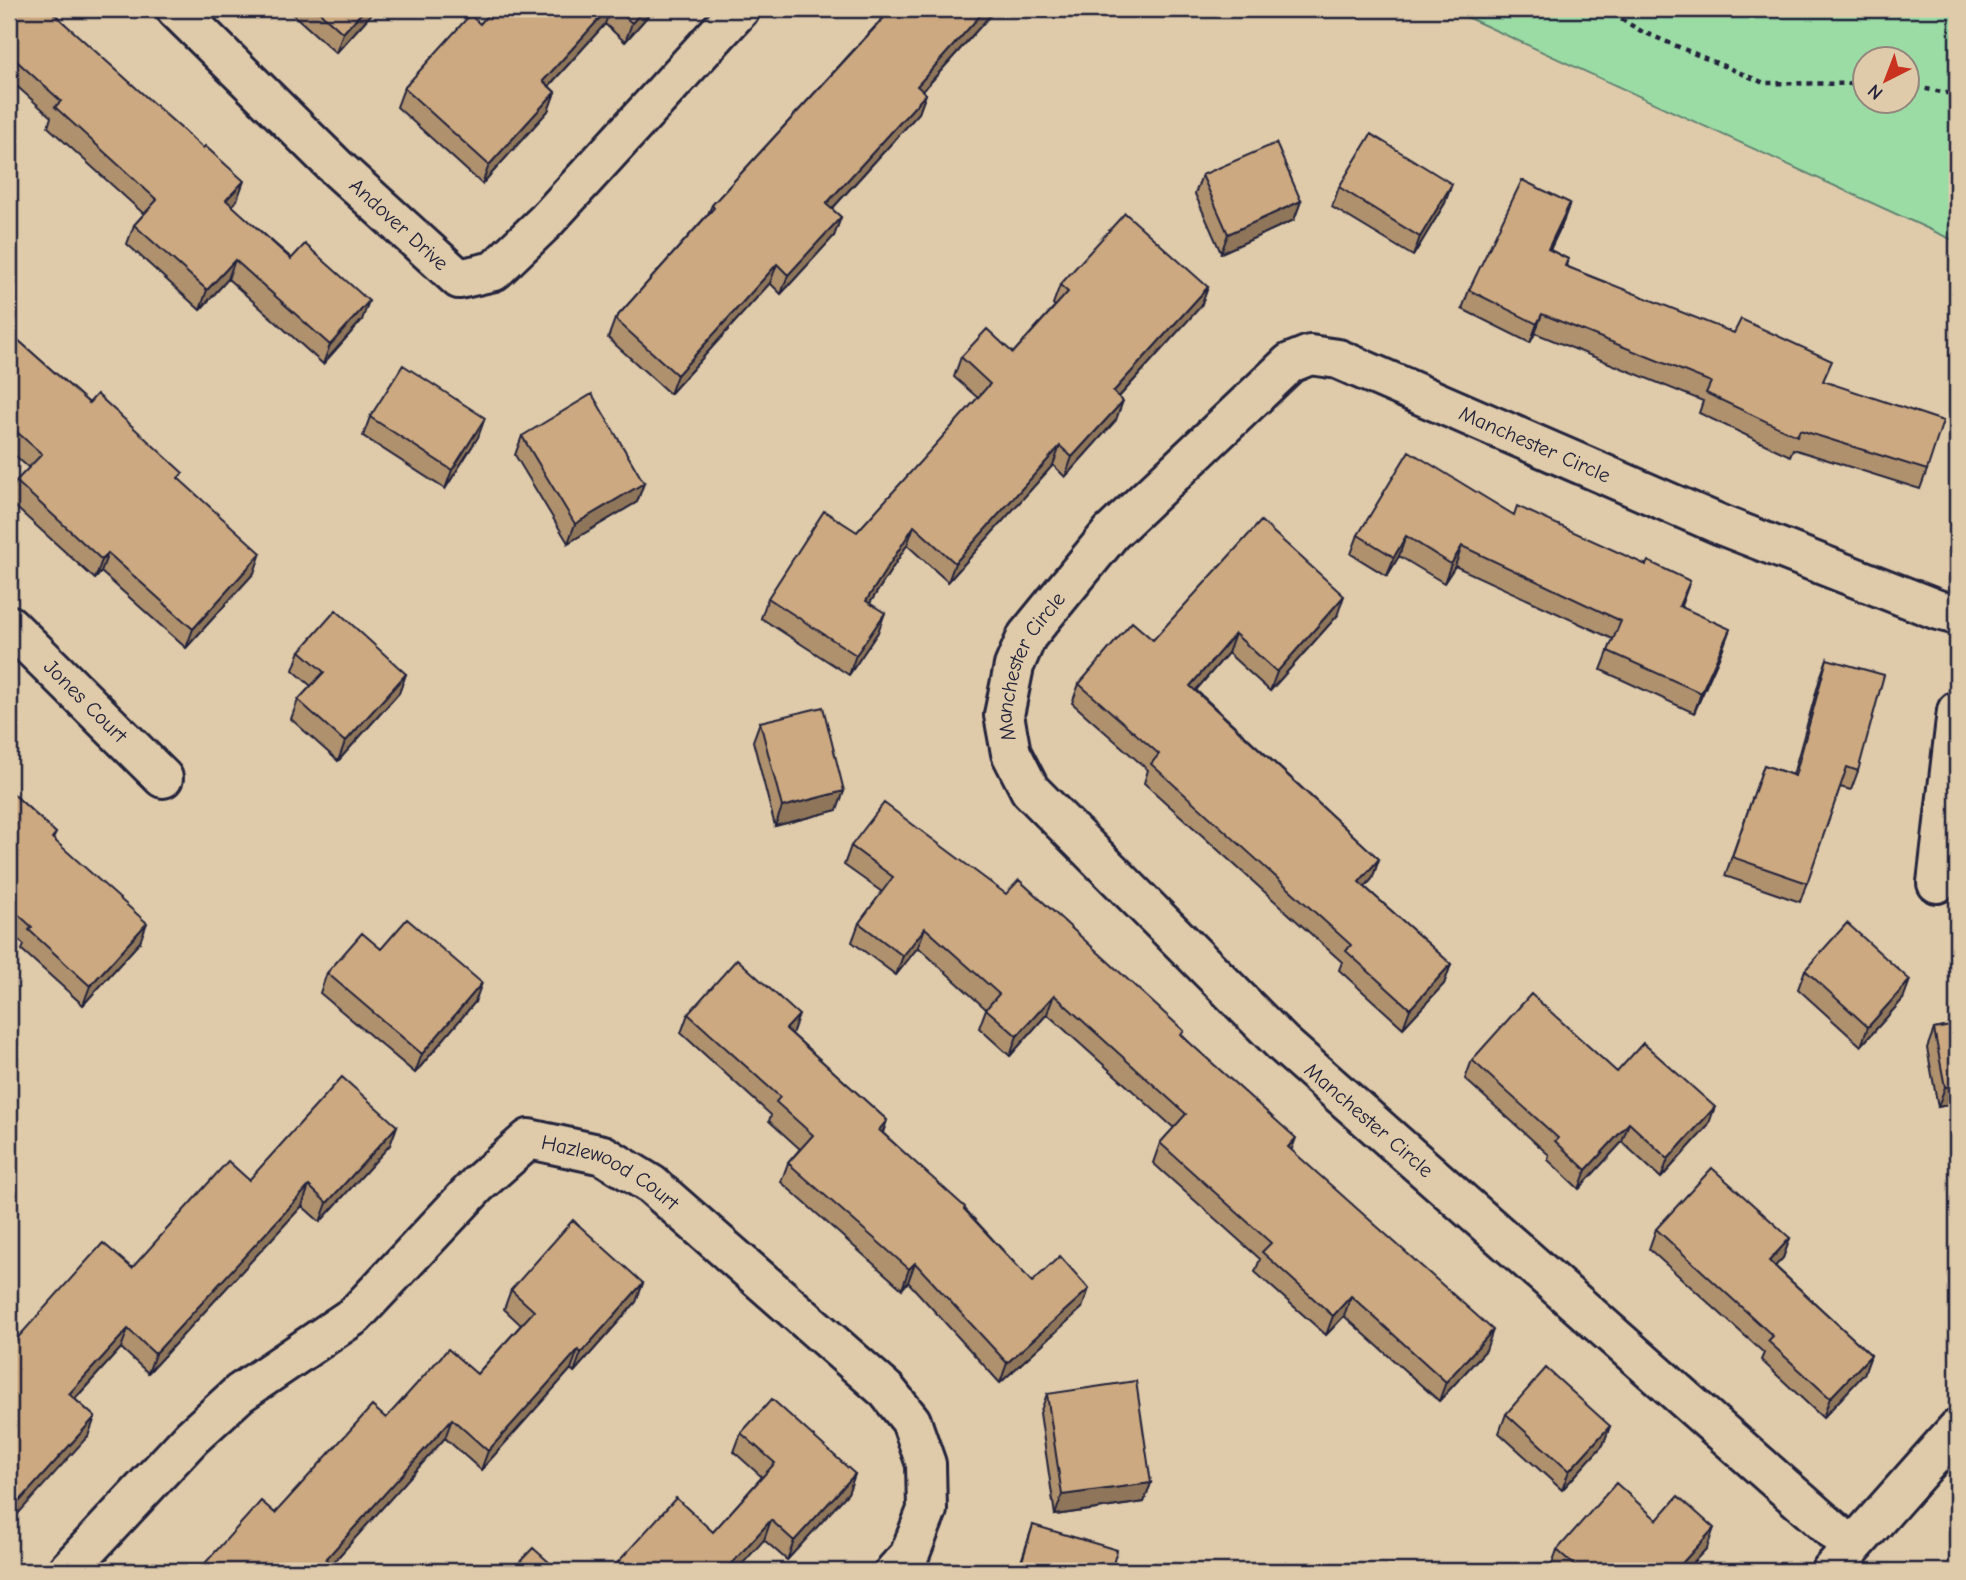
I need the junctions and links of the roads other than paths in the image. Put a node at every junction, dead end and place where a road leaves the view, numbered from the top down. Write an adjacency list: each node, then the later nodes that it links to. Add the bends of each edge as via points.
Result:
1 (176, 9): 2 (street, Andover Drive, via 336,167 459,279 494,271 545,222)
2 (740, 9)
3 (1957, 615): 9 (street, Manchester Circle, via 1721,525 1338,359 1310,355 1290,363 1111,533 1027,636 1014,666 1004,715 1011,753 1030,790 1282,1043)
4 (9, 625): 6 (street, Jones Court)
5 (1957, 711): 7 (street)
6 (163, 778)
7 (1937, 883)
8 (1957, 1429): 9 (street)
9 (1842, 1559)
10 (67, 1571): 11 (street, Hazlewood Court, via 201,1428 240,1393 355,1315 477,1185 529,1139 603,1154 652,1185 887,1391 911,1420 926,1464 926,1510 909,1556)
11 (895, 1571)

